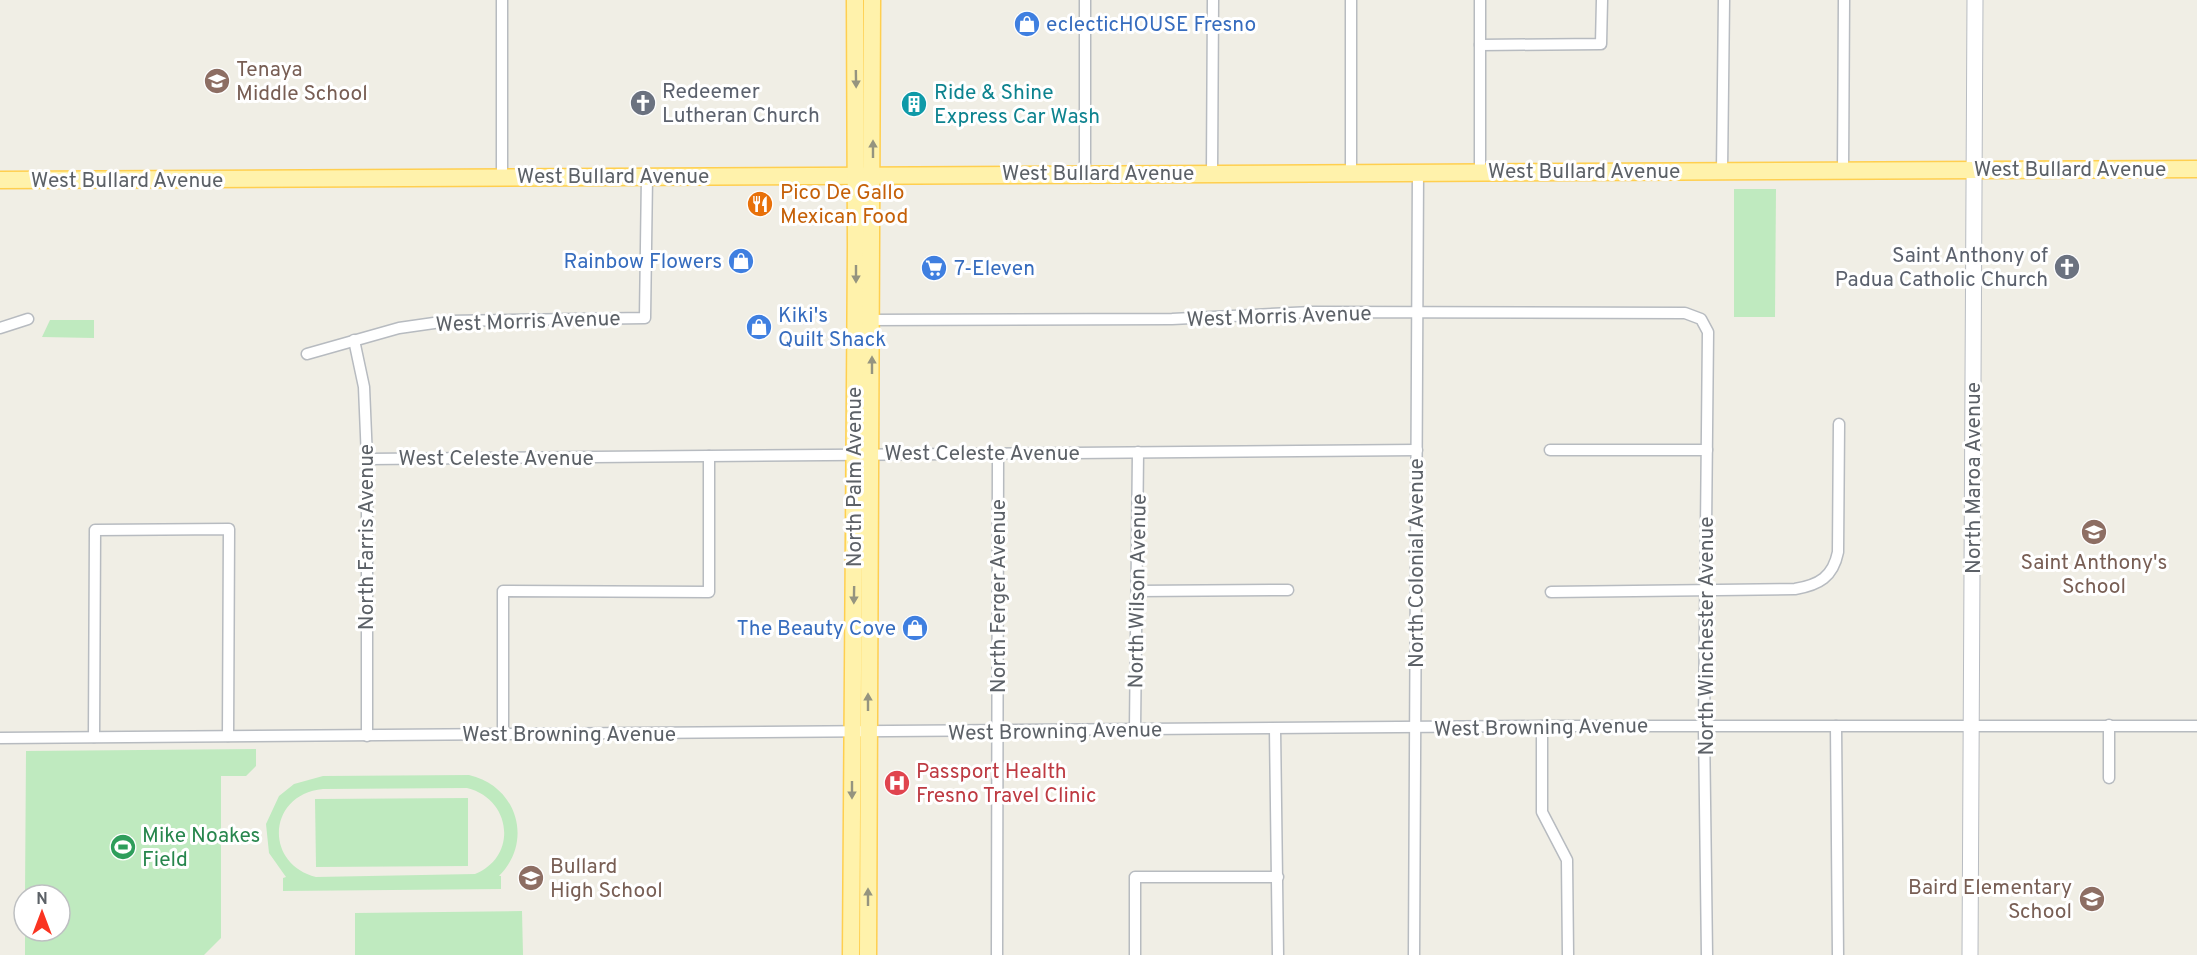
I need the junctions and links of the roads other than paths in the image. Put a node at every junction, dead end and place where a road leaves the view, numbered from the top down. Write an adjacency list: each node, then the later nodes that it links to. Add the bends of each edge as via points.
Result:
1 (502, 0): 26 (street)
2 (855, 0): 23 (main road, North Palm Avenue, one-way to 23)
3 (863, 0): 14 (main road, via 864,41)
4 (872, 0): 14 (main road, North Palm Avenue)
5 (1085, 0): 24 (street)
6 (1214, 0): 21 (street)
7 (1351, 0): 22 (street)
8 (1480, 0): 13 (street)
9 (1602, 0): 13 (street, via 1601,44)
10 (1724, 0): 20 (street)
11 (1844, 0): 16 (street)
12 (1975, 0): 17 (main road, North Maroa Avenue)
13 (1480, 45): 19 (street)
14 (873, 49): 23 (main road, North Palm Avenue, one-way to 14)
15 (2197, 169): 17 (main road, West Bullard Avenue)
16 (1843, 170): 17 (main road, West Bullard Avenue); 20 (main road, West Bullard Avenue)
17 (1974, 170): 53 (main road, North Maroa Avenue)
18 (1418, 171): 19 (main road, West Bullard Avenue); 22 (main road, West Bullard Avenue); 28 (street, North Colonial Avenue)
19 (1480, 171): 20 (main road, West Bullard Avenue)
20 (1722, 171)
21 (1212, 172): 22 (main road, West Bullard Avenue); 24 (main road, West Bullard Avenue)
22 (1351, 172)
23 (865, 174): 24 (main road, West Bullard Avenue); 25 (main road, West Bullard Avenue); 31 (main road, North Palm Avenue)
24 (1085, 174)
25 (647, 176): 26 (main road, West Bullard Avenue); 33 (street, West Morris Avenue, via 645,318 448,321)
26 (502, 177): 27 (main road, West Bullard Avenue)
27 (0, 180)
28 (1417, 312): 30 (street, West Morris Avenue, via 1685,313); 31 (street, West Morris Avenue, via 1172,319); 36 (street, North Colonial Avenue)
29 (28, 319): 32 (street)
30 (1701, 319): 38 (street, North Winchester Avenue, via 1708,332)
31 (864, 320): 41 (main road, North Palm Avenue, one-way to 31); 42 (main road, North Palm Avenue)
32 (0, 328)
33 (354, 340): 34 (street, West Morris Avenue); 44 (street, North Farris Avenue, via 364,387)
34 (307, 354)
35 (1839, 424): 46 (street, via 1838,552 1829,576 1814,586 1795,589)
36 (1417, 450): 39 (street, West Celeste Avenue); 55 (street, North Colonial Avenue)
37 (1550, 450): 38 (street)
38 (1707, 450): 46 (street, North Winchester Avenue)
39 (1138, 452): 40 (street, West Celeste Avenue); 47 (street, North Wilson Avenue)
40 (998, 453): 41 (street, West Celeste Avenue); 59 (street, North Ferger Avenue)
41 (871, 454): 42 (street, West Celeste Avenue); 58 (main road, North Palm Avenue, one-way to 41)
42 (854, 455): 43 (street, West Celeste Avenue); 58 (main road, North Palm Avenue, one-way to 58)
43 (709, 456): 44 (street, West Celeste Avenue); 60 (street, via 709,592 502,591)
44 (367, 459): 62 (street, North Farris Avenue)
45 (1288, 590): 47 (street)
46 (1706, 590): 48 (street); 51 (street, North Winchester Avenue)
47 (1137, 591): 57 (street, North Wilson Avenue)
48 (1551, 592)
49 (2109, 725): 53 (street, West Browning Avenue); 54 (street, West Browning Avenue); 65 (street)
50 (1542, 726): 51 (street, West Browning Avenue); 55 (street, West Browning Avenue); 73 (street, via 1542,812 1567,860)
51 (1704, 726): 52 (street, West Browning Avenue); 74 (street, North Winchester Avenue)
52 (1836, 726): 53 (street, West Browning Avenue); 75 (street)
53 (1971, 726): 76 (main road, North Maroa Avenue)
54 (2197, 726)
55 (1415, 728): 56 (street, West Browning Avenue); 72 (street, North Colonial Avenue)
56 (1275, 729): 57 (street, West Browning Avenue); 66 (street)
57 (1135, 730): 59 (street, West Browning Avenue)
58 (860, 732): 59 (street, West Browning Avenue); 60 (street, West Browning Avenue); 67 (main road, North Palm Avenue, one-way to 67); 68 (main road, North Palm Avenue, one-way to 58)
59 (997, 732): 69 (street, North Ferger Avenue)
60 (503, 734): 62 (street, West Browning Avenue)
61 (228, 736): 62 (street, West Browning Avenue); 63 (street, West Browning Avenue); 63 (street, via 230,529 95,530)
62 (367, 736)
63 (94, 737): 64 (street, West Browning Avenue)
64 (0, 738)
65 (2109, 778)
66 (1278, 877): 70 (street, via 1135,877); 71 (street)
67 (851, 955)
68 (868, 955)
69 (997, 955)
70 (1135, 955)
71 (1278, 955)
72 (1414, 955)
73 (1568, 955)
74 (1707, 955)
75 (1838, 955)
76 (1970, 955)

